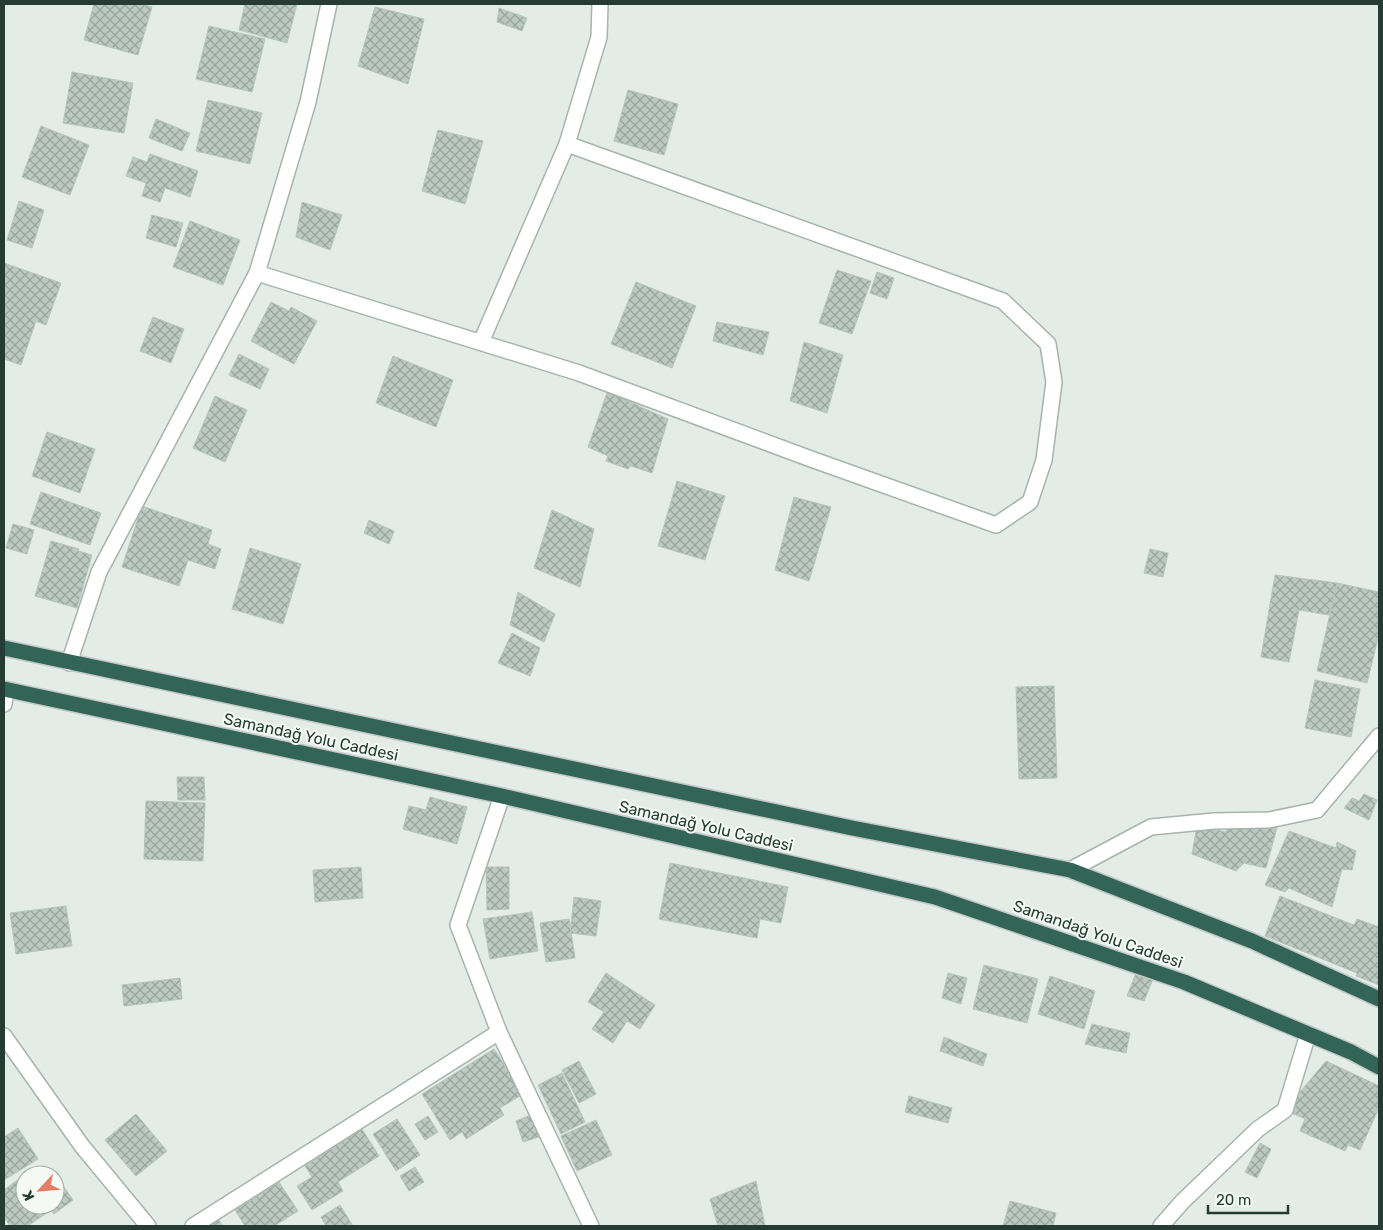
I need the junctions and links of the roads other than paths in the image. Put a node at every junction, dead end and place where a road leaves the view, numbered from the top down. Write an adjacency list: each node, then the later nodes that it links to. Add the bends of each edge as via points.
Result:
1 (329, 4): 4 (street, via 308,102)
2 (600, 4): 3 (street, via 599,36)
3 (567, 144): 5 (street); 5 (street, via 1003,301 1048,344 1054,382 1044,460 1030,502 996,524 579,373)
4 (256, 273): 5 (street); 7 (street, via 99,572)
5 (481, 342)
6 (4, 648): 7 (highway, Samandağ Yolu Caddesi)
7 (69, 663): 11 (highway, Samandağ Yolu Caddesi, via 852,828)
8 (5, 694): 10 (highway, Samandağ Yolu Caddesi)
9 (1379, 736): 11 (street, via 1317,810 1269,820 1151,827)
10 (502, 796): 13 (street, via 458,925); 14 (highway, Samandağ Yolu Caddesi, via 935,897 1184,982)
11 (1070, 870): 12 (highway, Samandağ Yolu Caddesi, via 1252,941)
12 (1379, 999)
13 (499, 1032): 18 (street); 19 (street)
14 (1308, 1034): 16 (highway, Samandağ Yolu Caddesi); 20 (street, via 1285,1110 1258,1129)
15 (4, 1036): 17 (street, via 82,1146)
16 (1379, 1067)
17 (148, 1226)
18 (193, 1226)
19 (591, 1226)
20 (1161, 1226)

